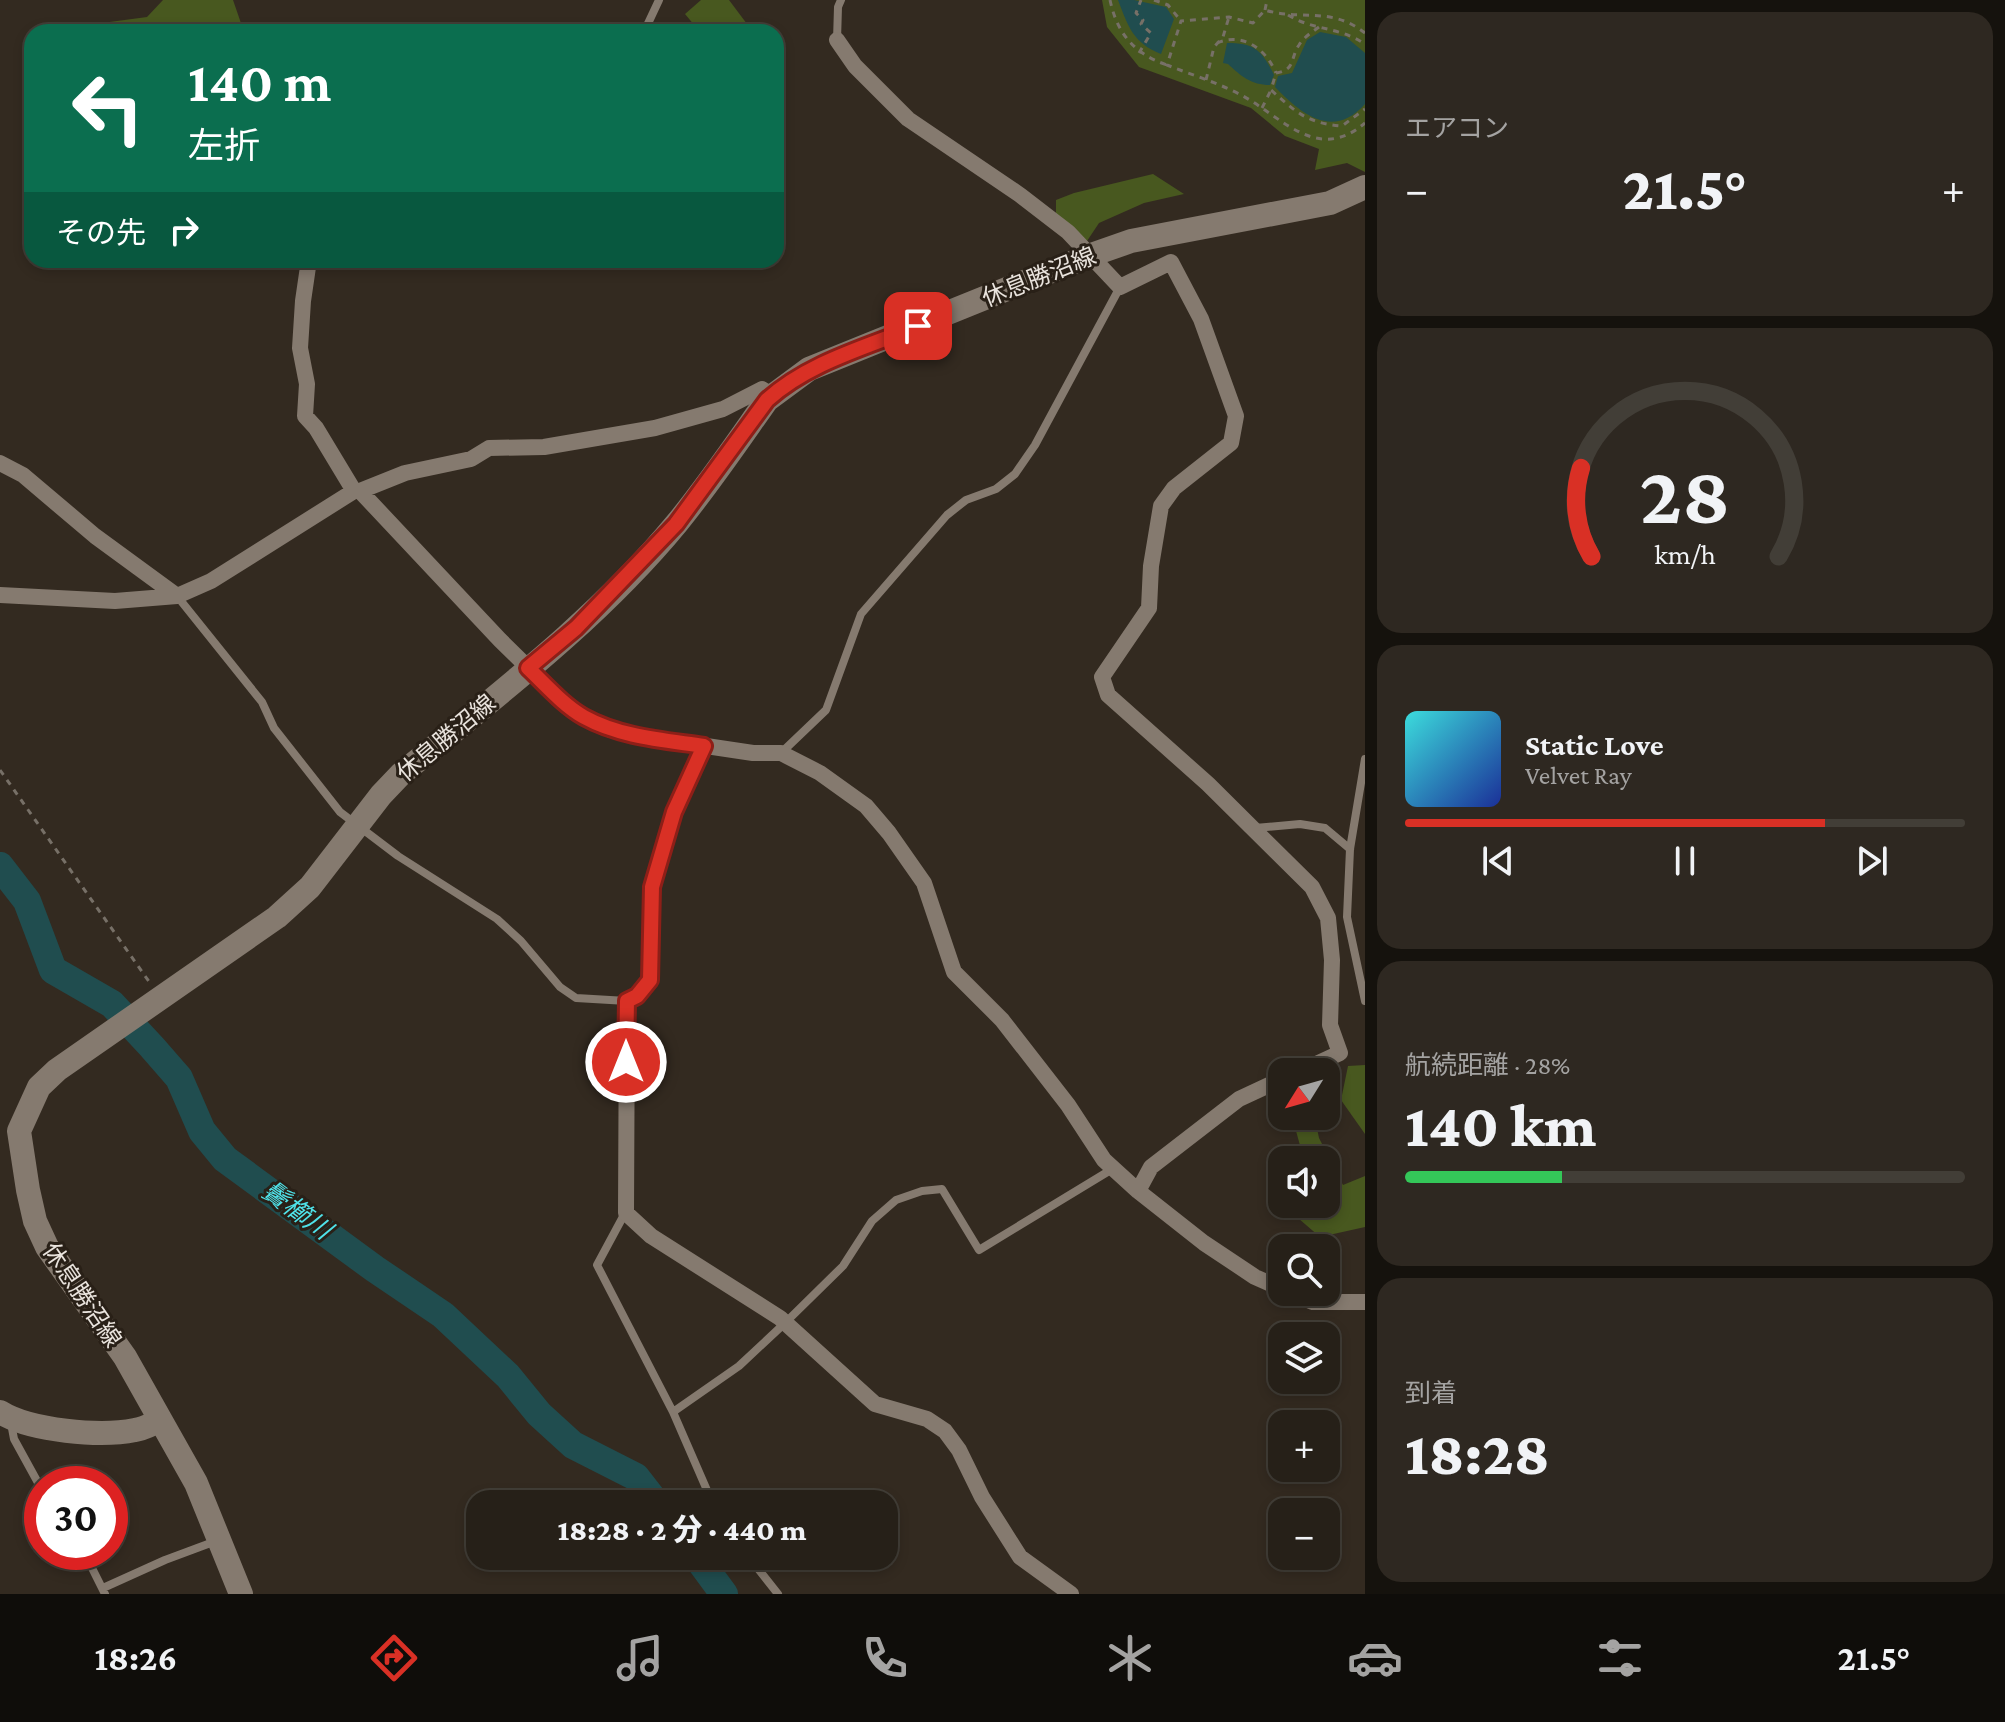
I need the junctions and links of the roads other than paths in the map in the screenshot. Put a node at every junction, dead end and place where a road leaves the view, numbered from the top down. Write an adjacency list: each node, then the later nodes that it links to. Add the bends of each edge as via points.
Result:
1 (659, 0): 3 (lane)
2 (841, 0): 4 (lane)
3 (648, 24)
4 (837, 40): 6 (street, via 908,119 1020,195)
5 (1365, 187): 6 (main road, 休息勝沼線, via 1330,203 1131,241)
6 (1091, 255): 8 (street); 9 (main road, 休息勝沼線, via 809,369)
7 (308, 268): 11 (street, via 300,348 307,384 305,416)
8 (1120, 287): 16 (lane, via 1015,474 947,515 861,614 826,710); 19 (street, via 1171,262 1201,319 1236,416 1231,443 1174,488 1161,506 1149,608 1102,677 1108,695)
9 (772, 395): 11 (street, via 762,389 723,409 631,434 544,447 489,448 471,459 405,473); 14 (main road, 休息勝沼線, via 676,524 576,628)
10 (0, 463): 13 (street, via 23,475)
11 (357, 491): 13 (street, via 211,581); 14 (street)
12 (0, 595): 13 (street, via 115,601)
13 (177, 596): 18 (lane, via 262,702 274,728 316,784)
14 (528, 668): 15 (street, via 573,709 611,730); 18 (main road, 休息勝沼線, via 401,774)
15 (704, 746): 16 (street); 21 (street, via 674,812 652,887 650,980)
16 (781, 753): 26 (street, via 866,806 889,833 924,883 954,972 1002,1020)
17 (1365, 759): 20 (lane)
18 (358, 825): 21 (lane, via 497,919 576,998); 25 (main road, 休息勝沼線, via 310,887 277,917 57,1070)
19 (1253, 828): 20 (lane, via 1325,828); 23 (street, via 1312,887 1328,918 1330,1025 1340,1053)
20 (1350, 849): 22 (lane, via 1347,917)
21 (627, 1001): 28 (street)
22 (1365, 1001)
23 (1329, 1058)
24 (1268, 1086): 27 (street, via 1239,1099 1151,1167)
25 (9, 1131): 35 (main road, 休息勝沼線, via 47,1247 125,1357)
26 (1114, 1168): 27 (street); 32 (lane, via 979,1250 942,1189 896,1200 872,1221 843,1266)
27 (1138, 1191): 29 (street, via 1204,1243)
28 (626, 1213): 32 (street, via 651,1236); 33 (lane, via 597,1265)
29 (1268, 1283)
30 (1340, 1302): 31 (street)
31 (1365, 1302)
32 (785, 1323): 33 (lane, via 739,1366); 44 (street, via 875,1404 927,1419 945,1431 1020,1557)
33 (673, 1412): 37 (lane)
34 (5, 1415): 35 (main road, via 66,1432 137,1430); 36 (lane)
35 (159, 1421): 38 (main road, 休息勝沼線, via 196,1483)
36 (29, 1466)
37 (707, 1490)
38 (218, 1540): 41 (lane); 42 (main road, 休息勝沼線)
39 (93, 1570): 41 (lane)
40 (759, 1570): 43 (lane)
41 (105, 1592)
42 (241, 1594)
43 (778, 1594)
44 (1071, 1594)

